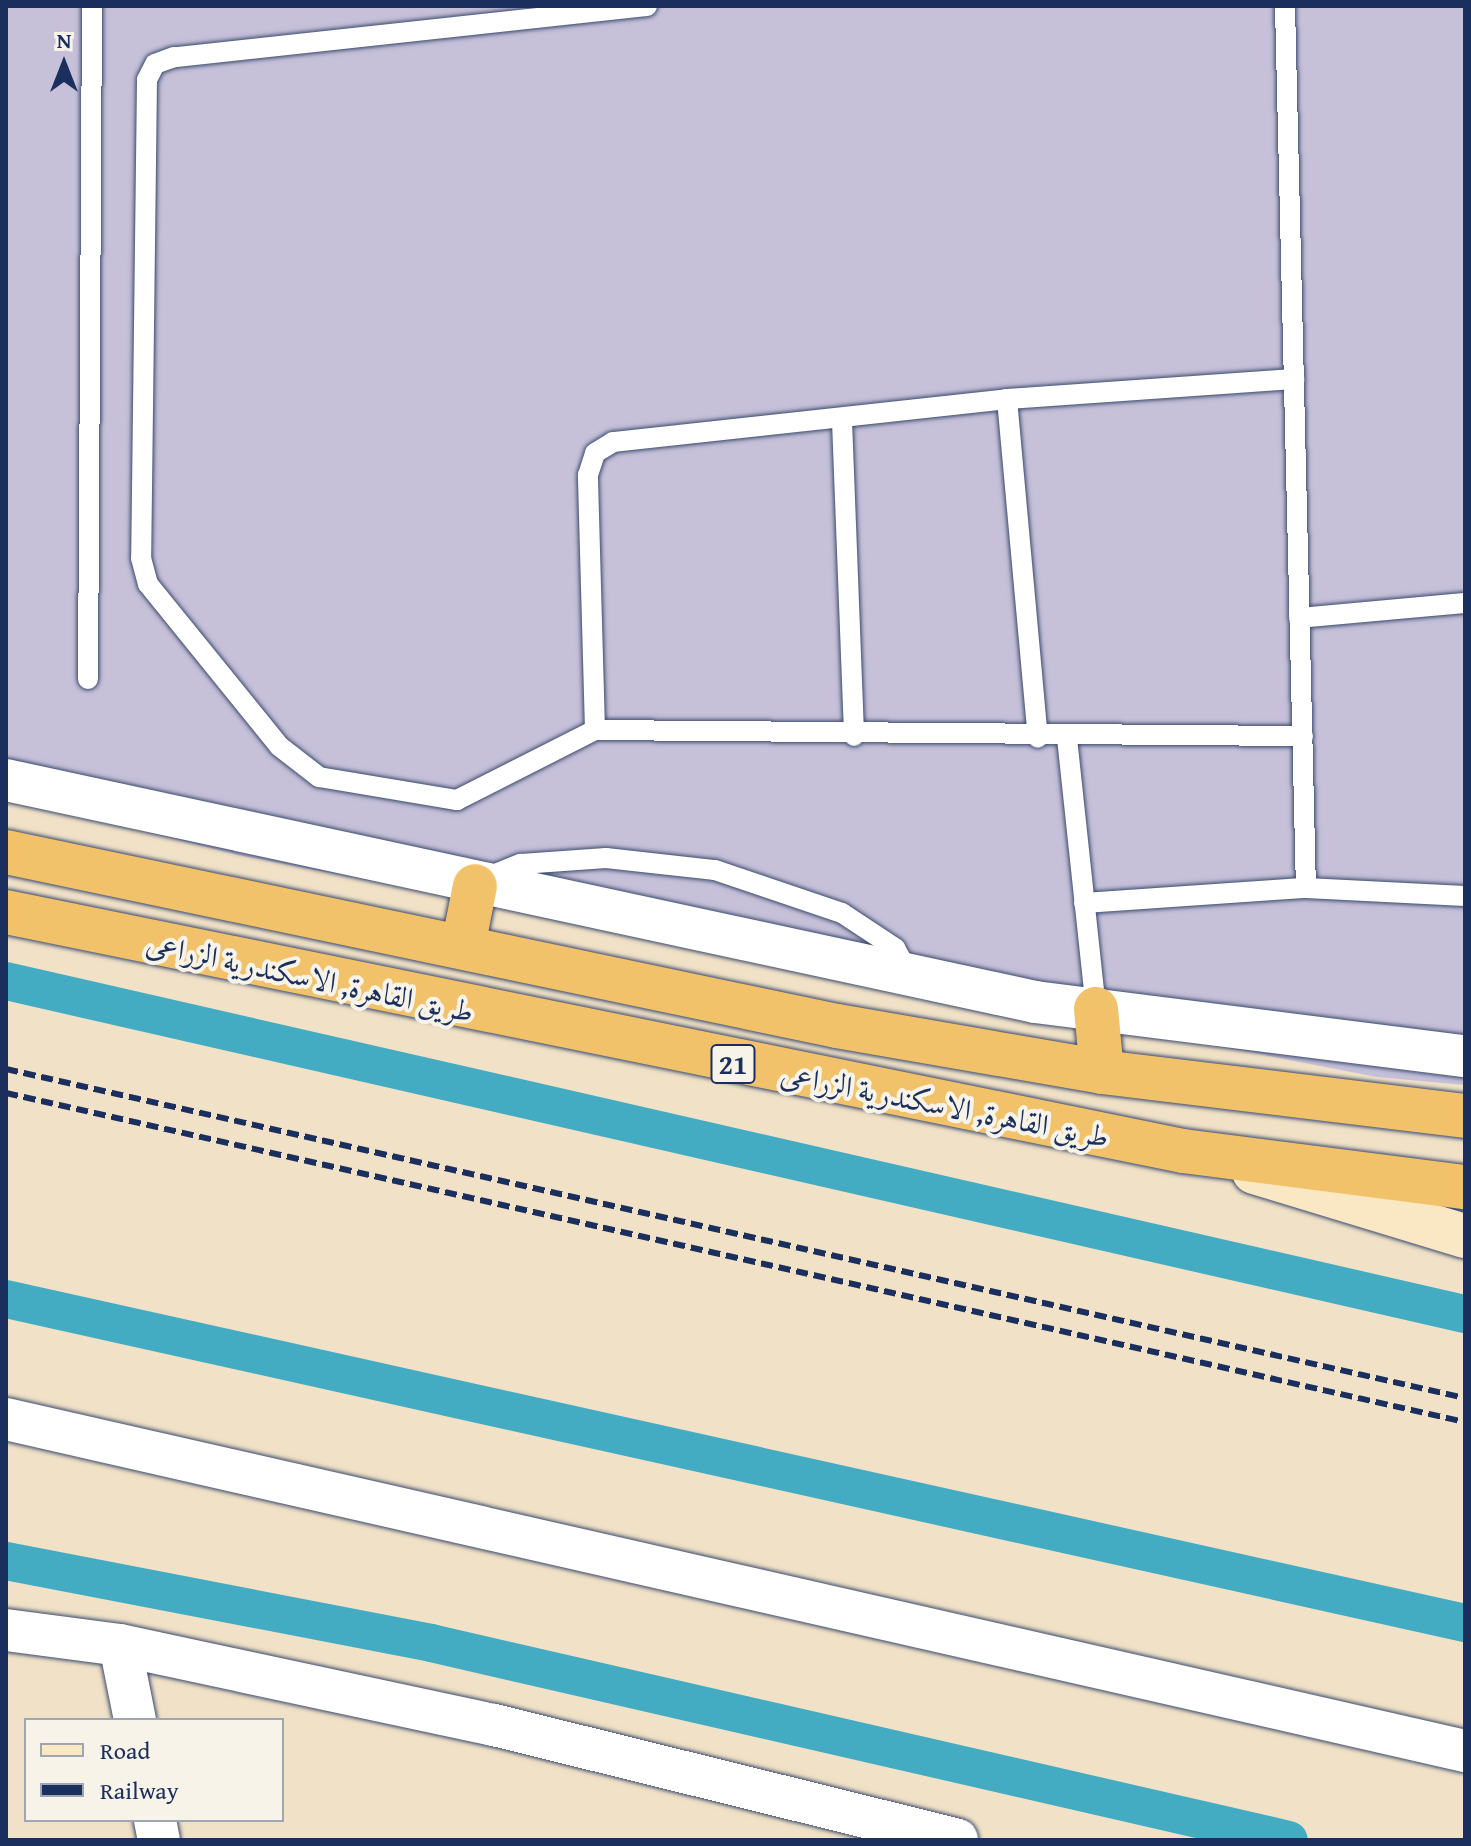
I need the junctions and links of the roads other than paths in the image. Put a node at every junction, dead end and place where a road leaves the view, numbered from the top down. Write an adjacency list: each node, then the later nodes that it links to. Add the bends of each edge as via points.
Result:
1 (92, 6): 9 (lane)
2 (647, 6): 10 (lane, via 174,57 155,64 147,80 141,558 148,584 279,746 319,777 457,800)
3 (1285, 6): 4 (lane)
4 (1294, 379): 5 (lane); 8 (lane)
5 (1007, 399): 6 (lane); 13 (lane)
6 (842, 421): 10 (lane, via 635,439 595,453 588,475); 11 (lane)
7 (1465, 603): 8 (lane)
8 (1299, 618): 12 (lane)
9 (88, 679)
10 (595, 730): 11 (lane)
11 (854, 736): 13 (lane)
12 (1303, 736): 14 (lane); 18 (lane)
13 (1038, 738): 14 (lane)
14 (1067, 738): 20 (lane)
15 (6, 780): 17 (street)
16 (6, 852): 22 (highway, طريق القاهرة, الاسكندرية الزراعى / 21)
17 (475, 886): 22 (highway); 23 (street); 23 (lane, via 502,870 549,860 606,858 715,870 842,913 895,948)
18 (1306, 888): 19 (lane); 20 (lane)
19 (1465, 896)
20 (1084, 903): 24 (lane)
21 (6, 912): 28 (highway, طريق القاهرة, الاسكندرية الزراعى / 21)
22 (463, 946): 26 (highway, طريق القاهرة, الاسكندرية الزراعى / 21, via 837,1026)
23 (910, 975): 24 (street)
24 (1096, 1009): 25 (street); 26 (highway)
25 (1465, 1056)
26 (1102, 1072): 27 (highway, طريق القاهرة, الاسكندرية الزراعى / 21)
27 (1465, 1116)
28 (1183, 1151): 29 (highway, طريق القاهرة, الاسكندرية الزراعى / 21); 30 (main road)
29 (1465, 1187)
30 (1465, 1236)
31 (6, 1419): 35 (street)
32 (6, 1630): 33 (street)
33 (120, 1645): 34 (street); 36 (street, via 494,1725)
34 (135, 1718)
35 (1465, 1751)
36 (957, 1840)

